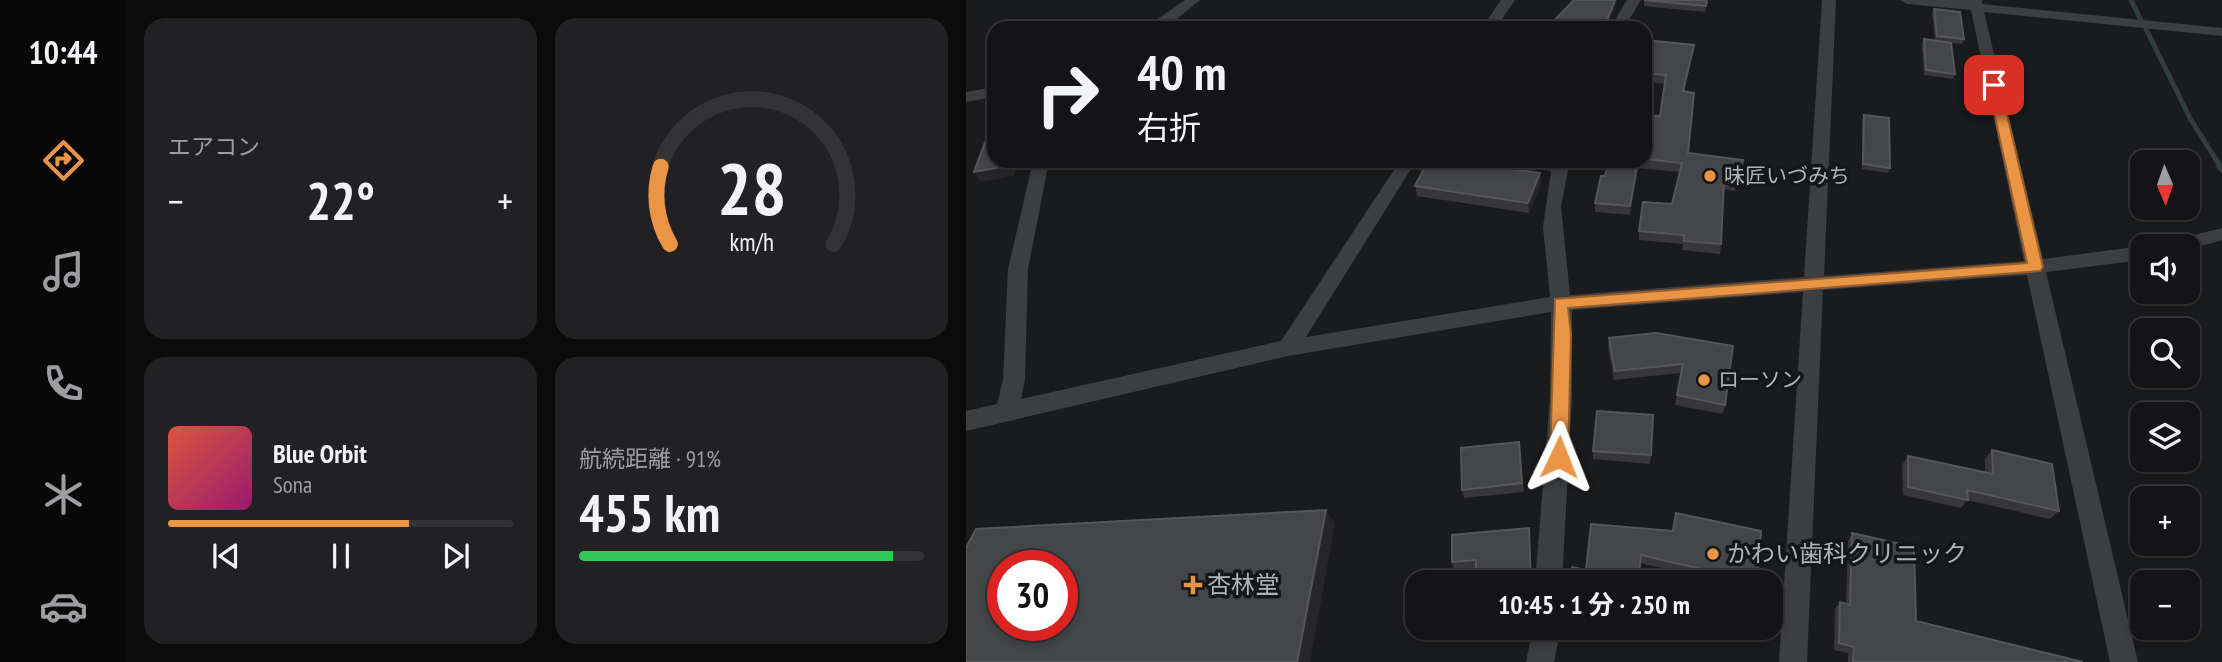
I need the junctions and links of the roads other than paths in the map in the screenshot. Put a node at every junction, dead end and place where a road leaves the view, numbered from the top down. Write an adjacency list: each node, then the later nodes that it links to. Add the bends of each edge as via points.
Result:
1 (1193, 0): 7 (street)
2 (1508, 0): 8 (street)
3 (1634, 0): 9 (street)
4 (1829, 0): 20 (street)
5 (1907, 0): 6 (street)
6 (1976, 4): 10 (street); 19 (street)
7 (1166, 21)
8 (1494, 21)
9 (1621, 21)
10 (2222, 32)
11 (987, 93): 12 (street)
12 (966, 97)
13 (1040, 168): 23 (street, via 1018,269 1014,380)
14 (1404, 168): 22 (street)
15 (1560, 168): 21 (street, via 1550,204)
16 (2222, 234): 17 (street)
17 (2200, 240)
18 (2130, 255): 19 (street)
19 (2035, 267): 20 (street); 29 (street)
20 (1811, 282): 21 (street); 28 (street)
21 (1560, 303): 22 (street); 25 (street, via 1559,457)
22 (1288, 348): 23 (street)
23 (1007, 412): 24 (street)
24 (966, 421)
25 (1549, 570)
26 (1545, 640): 27 (street)
27 (1540, 662)
28 (1793, 662)
29 (2124, 662)

